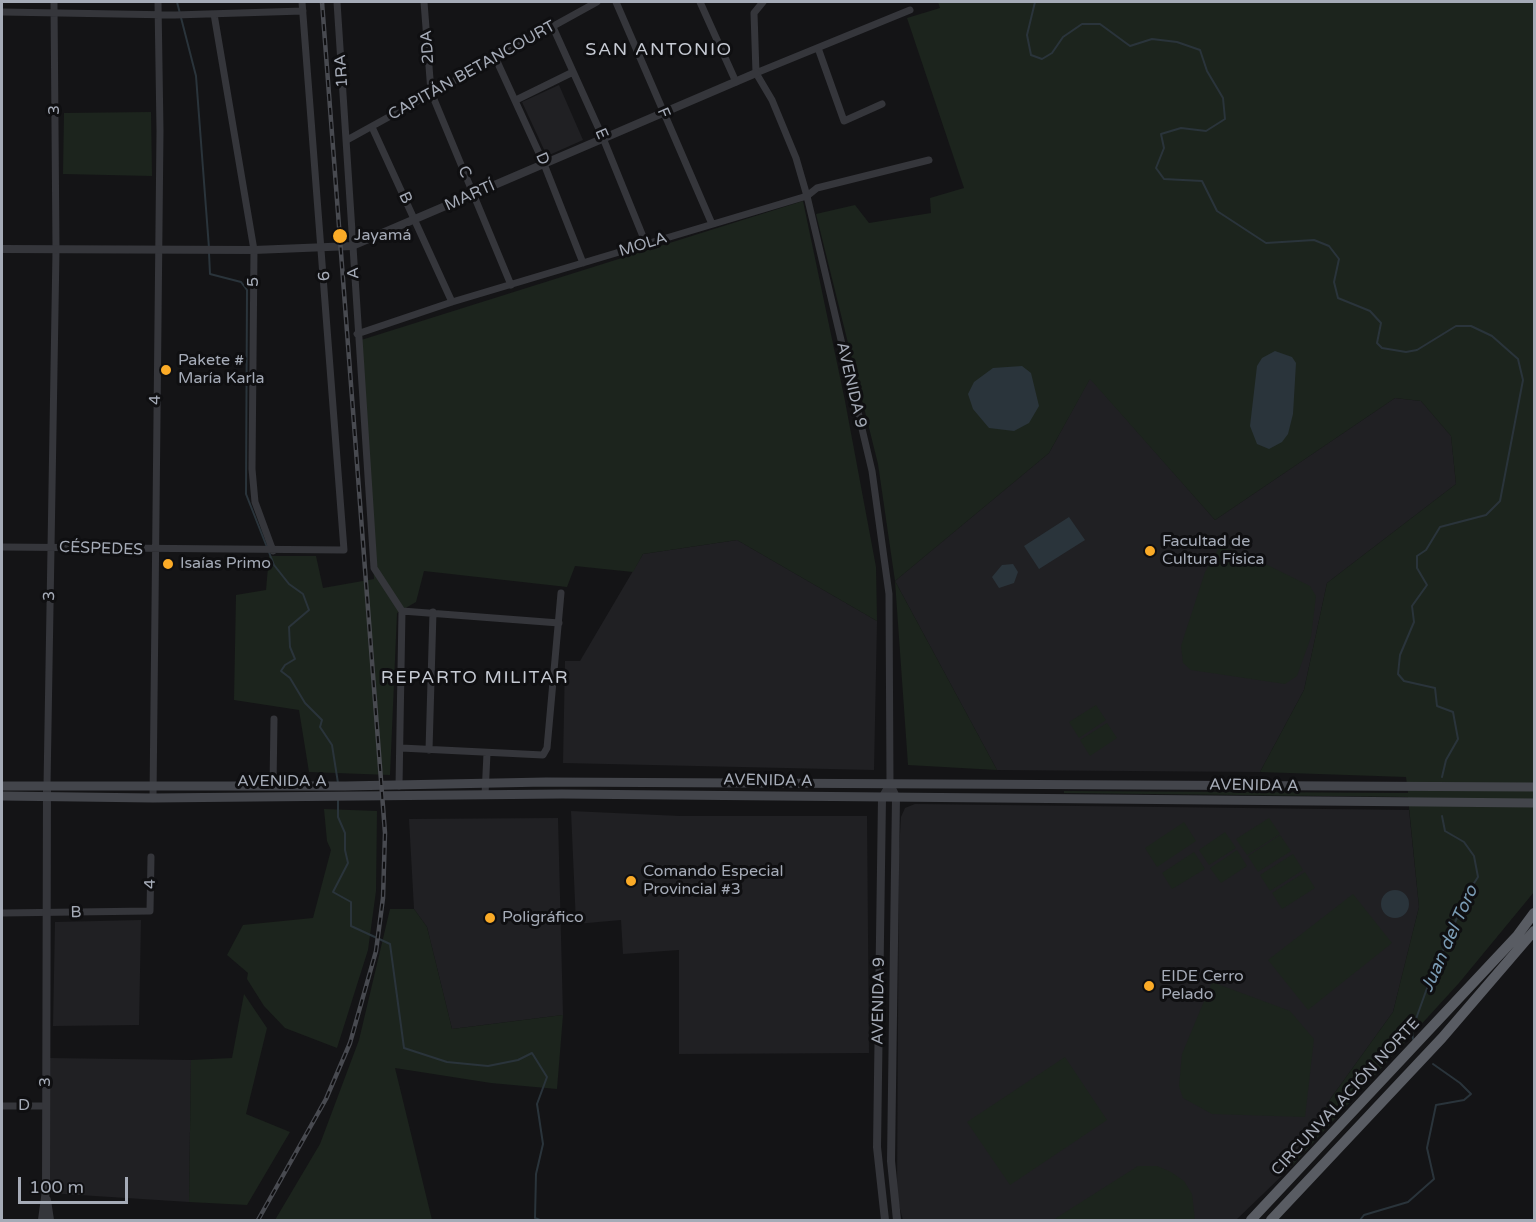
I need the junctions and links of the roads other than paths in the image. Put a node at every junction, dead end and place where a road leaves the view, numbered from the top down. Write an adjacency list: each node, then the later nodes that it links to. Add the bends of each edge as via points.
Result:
1 (54, 2): 13 (street, 3)
2 (158, 2): 15 (street, 4)
3 (302, 2): 11 (street, 6)
4 (337, 2): 28 (street, 1RA)
5 (424, 2): 22 (street, 2DA)
6 (597, 2): 16 (street, CAPITÁN BETANCOURT)
7 (616, 2): 25 (street, F)
8 (700, 2): 21 (street)
9 (763, 2): 20 (street, AVENIDA 9, via 754,13)
10 (910, 10): 17 (street, MARTÍ)
11 (303, 11): 14 (street); 37 (street, 6)
12 (2, 12): 13 (street)
13 (54, 13): 15 (street); 39 (street, 3)
14 (214, 14): 15 (street); 41 (street, 5)
15 (158, 15): 40 (street, 4)
16 (552, 25): 18 (street, CAPITÁN BETANCOURT); 19 (street, E)
17 (818, 48): 20 (street, MARTÍ); 24 (street, via 844,121)
18 (495, 57): 22 (street, CAPITÁN BETANCOURT); 23 (street, D)
19 (573, 72): 23 (street); 27 (street, E)
20 (756, 73): 21 (street, MARTÍ); 32 (street, AVENIDA 9, via 792,148)
21 (736, 82): 25 (street, MARTÍ)
22 (431, 92): 26 (street, CAPITÁN BETANCOURT); 31 (street, C)
23 (516, 100): 30 (street, D)
24 (882, 104)
25 (664, 114): 27 (street, MARTÍ); 34 (street, F)
26 (372, 127): 28 (street, CAPITÁN BETANCOURT); 33 (street, B)
27 (603, 138): 30 (street, MARTÍ); 35 (street, E)
28 (347, 140): 36 (street, A)
29 (929, 160): 32 (street, MOLA, via 817,188)
30 (544, 164): 31 (street, MARTÍ); 42 (street, D)
31 (474, 194): 33 (street, MARTÍ); 43 (street, C)
32 (807, 196): 34 (street, MOLA); 60 (street, AVENIDA 9, via 872,471 889,594)
33 (416, 221): 36 (street, MARTÍ); 44 (street, B)
34 (712, 224): 35 (street, MOLA)
35 (646, 244): 42 (street, MOLA)
36 (352, 246): 37 (street, MARTÍ); 45 (street, A)
37 (323, 248): 41 (street, MARTÍ); 49 (street, 6)
38 (2, 249): 39 (street, MARTÍ)
39 (56, 250): 40 (street, MARTÍ); 47 (street, 3)
40 (158, 250): 41 (street, MARTÍ); 48 (street, 4)
41 (254, 250): 50 (street, 5, via 252,469 255,502)
42 (583, 263): 43 (street, MOLA)
43 (511, 285): 44 (street, MOLA)
44 (452, 302): 45 (street, MOLA)
45 (357, 334): 52 (street, A, via 374,568)
46 (2, 547): 47 (street, CÉSPEDES)
47 (50, 547): 48 (street, CÉSPEDES); 67 (street, 3)
48 (154, 550): 50 (street, CÉSPEDES); 65 (street, 4)
49 (344, 550): 50 (street, CÉSPEDES)
50 (272, 551)
51 (561, 593): 54 (street)
52 (402, 611): 53 (street); 56 (street)
53 (433, 612): 54 (street); 57 (street)
54 (559, 623): 58 (street, via 547,748 543,755)
55 (274, 719): 63 (street)
56 (401, 748): 57 (street); 64 (street)
57 (429, 750): 58 (street)
58 (487, 753): 59 (street)
59 (485, 782): 60 (main road, AVENIDA A); 64 (main road, AVENIDA A); 69 (street)
60 (890, 784): 61 (main road, AVENIDA A); 71 (street, AVENIDA 9); 73 (street, AVENIDA 9)
61 (1036, 784): 66 (main road, AVENIDA A); 74 (main road)
62 (2, 786): 67 (main road, AVENIDA A)
63 (273, 786): 65 (main road, AVENIDA A); 68 (main road, AVENIDA A, via 331,786)
64 (399, 786): 68 (main road, AVENIDA A)
65 (153, 787): 67 (main road, AVENIDA A); 72 (street, 4)
66 (1534, 787)
67 (46, 791): 70 (main road, AVENIDA A); 72 (main road, AVENIDA A); 80 (street, 3)
68 (345, 791): 69 (main road, AVENIDA A); 72 (main road, AVENIDA A, via 331,797)
69 (485, 795): 73 (main road, AVENIDA A)
70 (2, 796)
71 (896, 797): 73 (main road, AVENIDA A); 74 (main road, AVENIDA A); 83 (street, AVENIDA 9)
72 (153, 798)
73 (882, 798): 82 (street, AVENIDA 9)
74 (1046, 799): 75 (main road, AVENIDA A)
75 (1534, 803)
76 (151, 857): 77 (street, 4)
77 (150, 911): 80 (street, B)
78 (2, 913): 80 (street, B)
79 (1534, 913): 91 (highway, CIRCUNVALACIÓN NORTE, via 1517,936)
80 (47, 914): 85 (street, 3)
81 (1534, 931): 92 (highway, CIRCUNVALACIÓN NORTE, via 1442,1038)
82 (879, 1064): 83 (street); 89 (street, AVENIDA 9, via 877,1147)
83 (893, 1065): 90 (street, AVENIDA 9, via 891,1161)
84 (2, 1106): 85 (street, D)
85 (46, 1106): 86 (street, 3)
86 (46, 1190): 87 (street, 3); 88 (street, 3)
87 (42, 1221)
88 (50, 1221)
89 (885, 1221)
90 (897, 1221)
91 (1251, 1221)
92 (1271, 1221)

